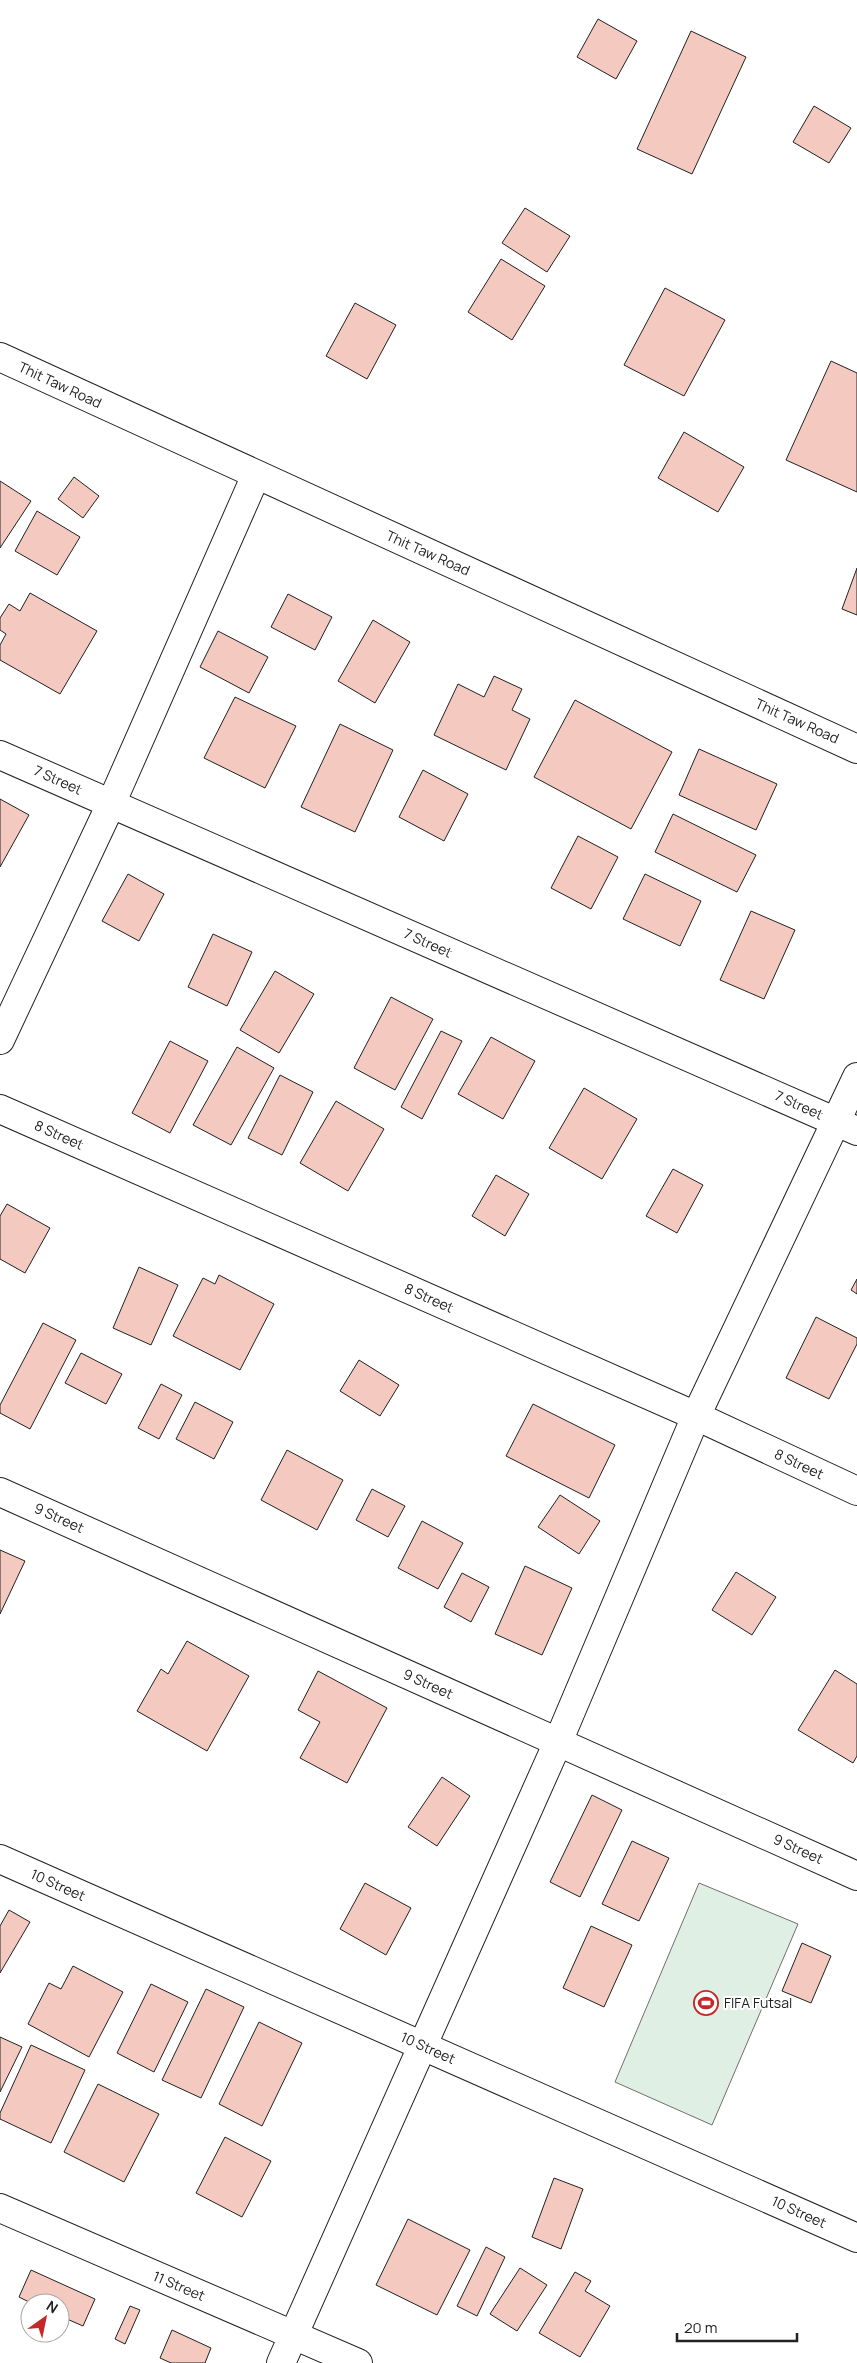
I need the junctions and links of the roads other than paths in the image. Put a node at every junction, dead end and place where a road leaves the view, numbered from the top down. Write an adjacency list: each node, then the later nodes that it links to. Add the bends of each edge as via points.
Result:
1 (0, 357): 2 (street, Thit Taw Road)
2 (256, 475): 3 (street, Thit Taw Road); 5 (street)
3 (857, 749)
4 (0, 754): 5 (street, 7 Street)
5 (111, 804): 6 (street); 9 (street, 7 Street)
6 (0, 1040)
7 (857, 1077): 9 (street)
8 (0, 1109): 10 (street, 8 Street)
9 (847, 1126): 10 (street)
10 (696, 1416): 11 (street, 8 Street); 13 (street)
11 (857, 1491)
12 (0, 1492): 13 (street, 9 Street)
13 (558, 1742): 15 (street, 9 Street); 16 (street)
14 (0, 1859): 16 (street, 10 Street)
15 (857, 1876)
16 (422, 2046): 18 (street, 10 Street); 19 (street)
17 (0, 2208): 19 (street, 11 Street)
18 (857, 2238)
19 (294, 2335): 20 (street); 21 (street, 11 Street)
20 (281, 2363)
21 (358, 2363)

